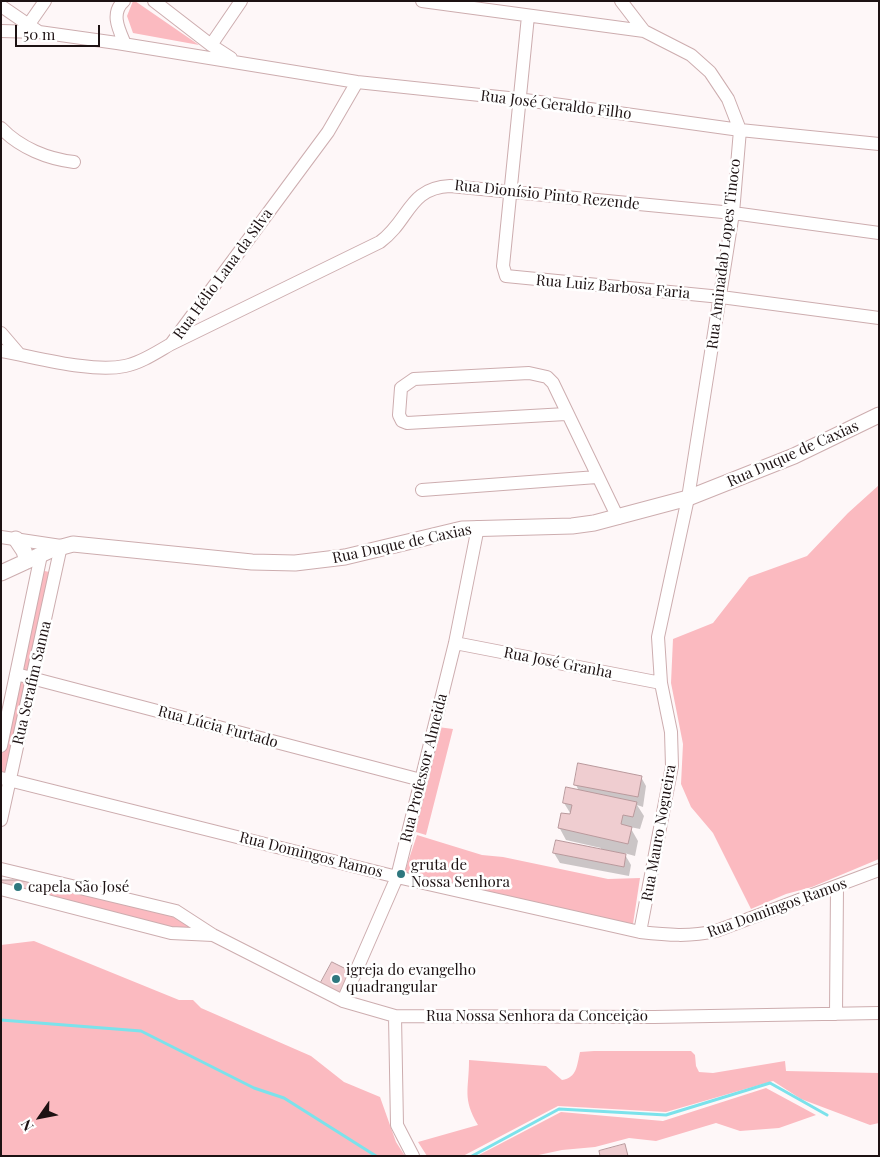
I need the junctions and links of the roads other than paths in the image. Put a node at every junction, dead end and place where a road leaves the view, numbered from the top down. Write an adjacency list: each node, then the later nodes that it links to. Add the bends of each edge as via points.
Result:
1 (45, 1): 9 (street)
2 (124, 1): 12 (street, via 116,16)
3 (154, 1): 13 (street)
4 (240, 1): 13 (street)
5 (422, 1): 8 (street)
6 (621, 1): 11 (street, Rua Aminadab Lopes Tinoco)
7 (1, 6): 9 (street)
8 (528, 16): 11 (street); 16 (street)
9 (34, 28): 10 (street, Rua José Geraldo Filho); 12 (street, Rua José Geraldo Filho)
10 (1, 31)
11 (644, 31): 18 (street, Rua Aminadab Lopes Tinoco, via 691,55 710,72 728,99)
12 (125, 44): 14 (street, Rua José Geraldo Filho)
13 (211, 45): 14 (street)
14 (235, 60): 15 (street, Rua José Geraldo Filho)
15 (356, 82): 16 (street, Rua José Geraldo Filho); 27 (street, Rua Hélio Lana da Silva, via 328,132)
16 (518, 99): 18 (street, Rua José Geraldo Filho); 21 (street)
17 (1, 128): 20 (street, via 28,148 54,160)
18 (740, 130): 19 (street, Rua José Geraldo Filho); 22 (street, Rua Aminadab Lopes Tinoco)
19 (879, 144)
20 (74, 162)
21 (512, 192): 22 (street, Rua Dionísio Pinto Rezende); 24 (street, Rua Luiz Barbosa Faria, via 504,266 506,276); 27 (street, Rua Dionísio Pinto Rezende, via 436,186 424,192 380,242)
22 (733, 214): 23 (street, Rua Dionísio Pinto Rezende); 24 (street, Rua Aminadab Lopes Tinoco)
23 (879, 233)
24 (720, 297): 25 (street, Rua Luiz Barbosa Faria); 34 (street, Rua Aminadab Lopes Tinoco)
25 (879, 318)
26 (1, 333): 29 (street)
27 (171, 344): 29 (street, Rua Hélio Lana da Silva, via 142,360 111,368)
28 (1, 351): 29 (street, Rua Hélio Lana da Silva)
29 (19, 354)
30 (566, 414): 30 (street, via 553,383 539,374 414,379 401,388 399,415 407,423); 32 (street)
31 (879, 415): 34 (street, Rua Duque de Caxias, via 794,456)
32 (597, 477): 33 (street); 35 (street)
33 (422, 490)
34 (688, 498): 35 (street, Rua Duque de Caxias); 44 (street, Rua Mauro Nogueira, via 658,637)
35 (618, 518): 36 (street, Rua Duque de Caxias, via 572,526)
36 (478, 527): 38 (street, Rua Duque de Caxias, via 346,557 295,563 252,562 82,544); 41 (street, Rua Professor Almeida)
37 (8, 538): 38 (street); 39 (street)
38 (61, 546): 39 (street, Rua Duque de Caxias); 43 (street, Rua Serafim Sanna)
39 (34, 558): 40 (street, Rua Duque de Caxias); 42 (street, Rua Serafim Sanna)
40 (1, 573)
41 (455, 643): 44 (street, Rua José Granha); 47 (street, Rua Professor Almeida)
42 (16, 674): 43 (street, Rua Lúcia Furtado); 45 (street, Rua Serafim Sanna)
43 (34, 679): 46 (street, Rua Serafim Sanna); 47 (street, Rua Lúcia Furtado)
44 (661, 683): 54 (street, Rua Mauro Nogueira, via 671,732 672,766)
45 (1, 746)
46 (6, 779): 48 (street, Rua Serafim Sanna); 51 (street, Rua Domingos Ramos)
47 (421, 780): 51 (street, Rua Professor Almeida)
48 (1, 820)
49 (1, 869): 55 (street, Rua Nossa Senhora da Conceição, via 176,911)
50 (879, 870): 52 (street, Rua Domingos Ramos)
51 (397, 877): 54 (street, Rua Domingos Ramos); 56 (street, Rua Professor Almeida)
52 (837, 887): 54 (street, Rua Domingos Ramos, via 703,934 676,937); 58 (street)
53 (1, 889): 55 (street, Rua Nossa Senhora da Conceição, via 171,933)
54 (640, 932)
55 (213, 934): 56 (street, Rua Nossa Senhora da Conceição)
56 (343, 1001): 59 (street, Rua Nossa Senhora da Conceição)
57 (879, 1013): 58 (street, Rua Nossa Senhora da Conceição)
58 (836, 1014): 59 (street, Rua Nossa Senhora da Conceição)
59 (395, 1016): 60 (street, via 397,1125)
60 (413, 1156)

